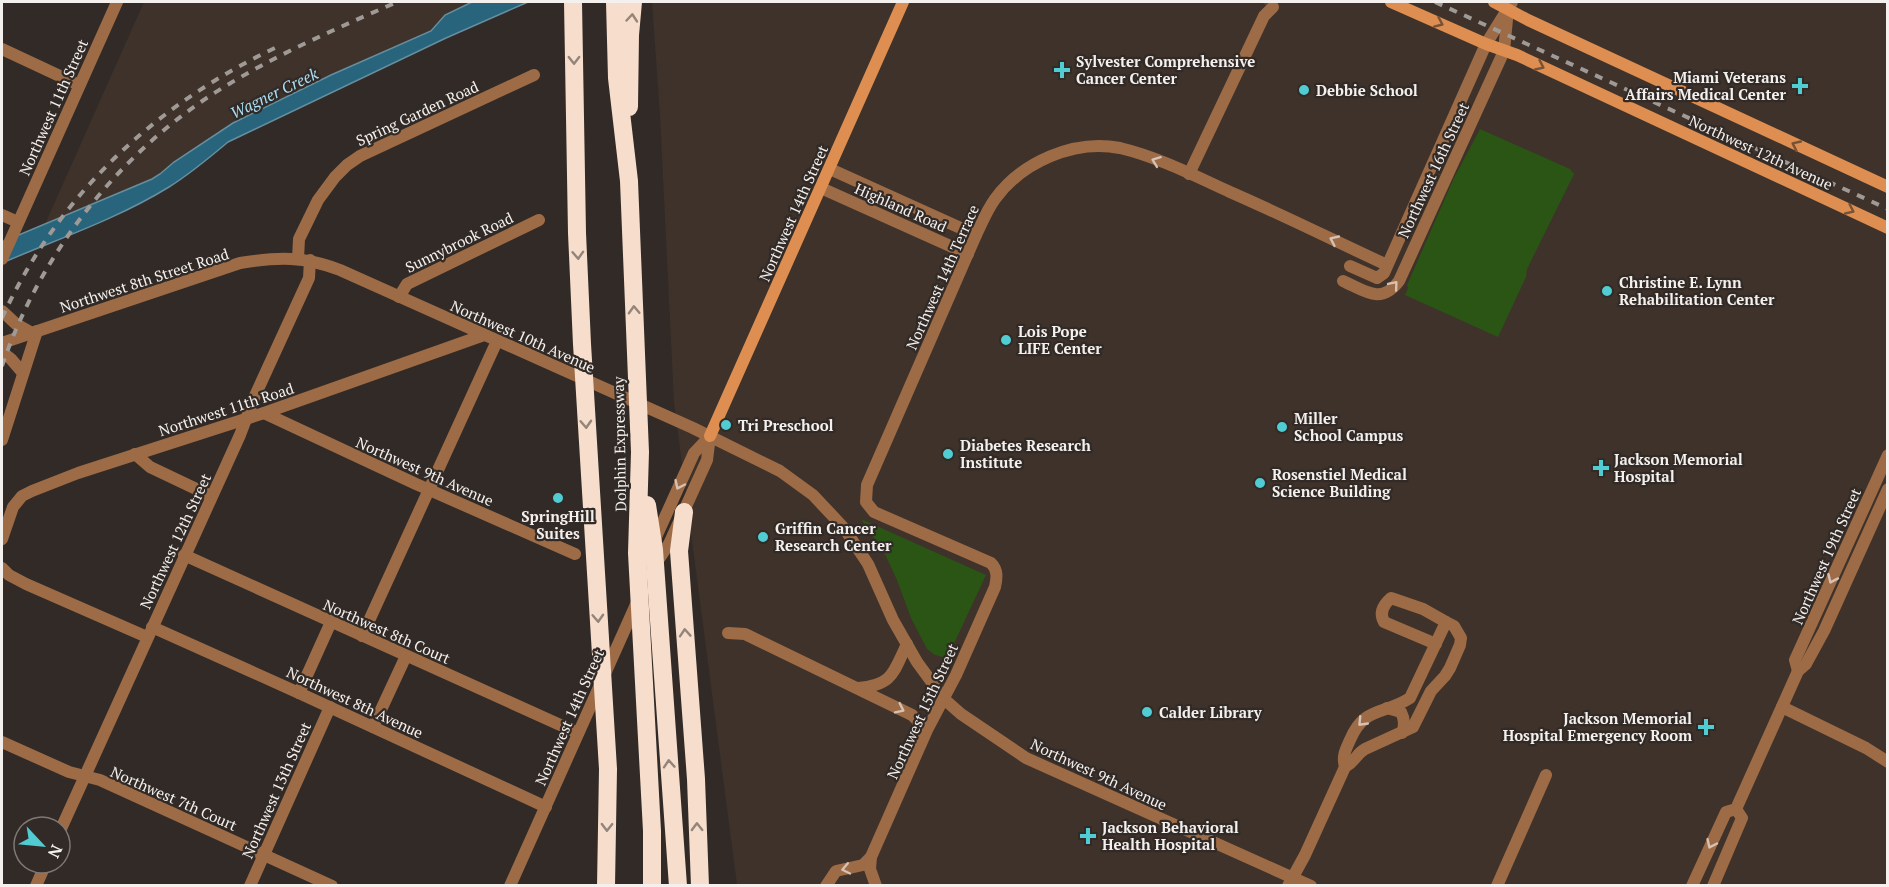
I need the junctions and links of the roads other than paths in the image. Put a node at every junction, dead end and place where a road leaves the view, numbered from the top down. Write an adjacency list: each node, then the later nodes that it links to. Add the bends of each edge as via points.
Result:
1 (117, 2): 14 (street, Northwest 11th Street)
2 (573, 2): 91 (highway, Dolphin Expressway, one-way to 91, via 576,221 608,769)
3 (615, 2): 17 (highway, Dolphin Expressway, via 617,78)
4 (633, 2): 17 (highway, one-way to 4)
5 (903, 2): 15 (main road, Northwest 14th Street)
6 (1391, 2): 10 (main road, Northwest 12th Avenue, one-way to 10)
7 (1494, 2): 8 (main road, Northwest 12th Avenue)
8 (1510, 5): 10 (street, Northwest 16th Street); 12 (street, Northwest 16th Street); 18 (main road, Northwest 12th Avenue, one-way to 8, via 1528,20)
9 (1268, 8): 16 (street)
10 (1486, 44): 12 (main road, Northwest 12th Avenue); 28 (street, Northwest 16th Street)
11 (2, 49): 14 (street)
12 (1504, 51): 23 (main road, Northwest 12th Avenue, one-way to 23); 30 (street, Northwest 16th Street, one-way to 12, via 1373,295 1391,290 1399,281)
13 (534, 75): 27 (street, Spring Garden Road, via 347,165 324,191 299,239)
14 (80, 85): 22 (street, Northwest 11th Street)
15 (830, 169): 19 (main road, Northwest 14th Street); 24 (street, Highland Road)
16 (1189, 174): 24 (street, Northwest 14th Terrace, one-way to 24, via 1120,148 1092,146 1066,150 1037,162 1014,178 993,201); 28 (street, Northwest 14th Terrace, one-way to 16)
17 (629, 181): 43 (highway, Dolphin Expressway, one-way to 17)
18 (1887, 187)
19 (821, 188): 25 (street, Highland Road); 41 (main road, Northwest 14th Street)
20 (2, 214): 22 (street)
21 (539, 220): 31 (street, Sunnybrook Road, via 406,284)
22 (16, 227): 26 (street, Northwest 11th Street)
23 (1887, 228)
24 (976, 236): 25 (street, Northwest 14th Terrace)
25 (968, 254): 56 (street, Northwest 14th Terrace, via 869,478 866,502 874,512 991,563)
26 (2, 259)
27 (304, 260): 31 (street, Northwest 10th Avenue, via 340,270); 33 (street, Northwest 8th Street Road, via 265,259 240,264); 40 (street, Northwest 12th Street, via 309,278)
28 (1387, 265): 29 (street, via 1377,278)
29 (1350, 266)
30 (1343, 281)
31 (399, 297): 34 (street, Northwest 10th Avenue)
32 (2, 311): 33 (street, via 16,324)
33 (35, 332): 36 (street, Northwest 8th Street Road); 38 (street)
34 (484, 335): 35 (street, Northwest 10th Avenue); 39 (street, Northwest 11th Road)
35 (497, 341): 41 (street, Northwest 10th Avenue); 48 (street)
36 (2, 343)
37 (2, 352): 38 (street)
38 (23, 374): 42 (street)
39 (264, 413): 40 (street, Northwest 11th Road); 48 (street, Northwest 9th Avenue)
40 (246, 419): 44 (street, Northwest 11th Road); 49 (street, Northwest 12th Street)
41 (710, 436): 46 (street, Northwest 10th Avenue); 50 (street, Northwest 14th Street, via 707,460); 54 (street, Northwest 14th Street, one-way to 54, via 694,453 656,537)
42 (2, 440)
43 (640, 452): 84 (highway, Dolphin Expressway, via 637,553); 94 (highway, one-way to 43, via 654,550)
44 (135, 454): 49 (street, via 150,467); 51 (street, Northwest 11th Road, via 22,496 8,518)
45 (1887, 455): 65 (street, Northwest 19th Street, one-way to 65, via 1795,660)
46 (795, 482): 62 (street, Northwest 9th Avenue, via 831,513 856,545)
47 (1887, 489): 65 (street, Northwest 19th Street, via 1828,622 1806,664)
48 (430, 490): 52 (street, Northwest 9th Avenue); 61 (street)
49 (211, 496): 53 (street, Northwest 12th Street)
50 (684, 512): 54 (street, Northwest 14th Street); 95 (highway, one-way to 50, via 679,551)
51 (2, 538)
52 (574, 554)
53 (184, 555): 57 (street, Northwest 8th Court); 59 (street, Northwest 12th Street)
54 (656, 561): 73 (street, Northwest 14th Street)
55 (2, 568): 59 (street, Northwest 8th Avenue, via 26,584)
56 (997, 577): 68 (street, Northwest 15th Street)
57 (331, 622): 61 (street, Northwest 8th Court); 67 (street)
58 (1446, 622): 63 (street); 63 (street, via 1391,598 1381,612 1384,622); 74 (street, via 1454,626 1461,638 1456,654 1445,676 1431,691 1413,728)
59 (149, 632): 67 (street, Northwest 8th Avenue); 80 (street, Northwest 12th Street)
60 (728, 633): 66 (street, via 745,634)
61 (362, 636): 64 (street, Northwest 8th Court)
62 (907, 644): 66 (street, via 888,680); 68 (street, Northwest 9th Avenue)
63 (1436, 644): 71 (street, via 1412,694)
64 (406, 656): 72 (street); 73 (street, Northwest 8th Court)
65 (1798, 671): 70 (street, Northwest 19th Street)
66 (858, 688): 76 (street, one-way to 76, via 912,715 918,721)
67 (299, 693): 69 (street, Northwest 8th Avenue)
68 (944, 699): 76 (street, Northwest 15th Street); 87 (street, Northwest 9th Avenue, via 1026,758)
69 (330, 707): 72 (street, Northwest 8th Avenue); 85 (street, Northwest 13th Street)
70 (1782, 707): 77 (street); 82 (street, Northwest 19th Street)
71 (1387, 708): 74 (street, via 1401,712 1404,717); 78 (street, one-way to 78, via 1369,715 1355,729 1342,756)
72 (374, 727): 81 (street, Northwest 8th Avenue)
73 (578, 733): 81 (street, Northwest 14th Street)
74 (1402, 733): 78 (street, via 1365,748)
75 (2, 742): 80 (street, Northwest 7th Court)
76 (921, 745): 86 (street, Northwest 15th Street)
77 (1887, 762)
78 (1345, 767): 87 (street)
79 (1546, 775): 99 (street)
80 (85, 776): 83 (street, Northwest 12th Street); 85 (street, Northwest 7th Court)
81 (546, 807): 90 (street, Northwest 14th Street)
82 (1736, 809): 100 (street, Northwest 19th Street, one-way to 100, via 1726,812); 101 (street, Northwest 19th Street, via 1742,818)
83 (67, 815)
84 (652, 831): 92 (highway, Dolphin Expressway); 93 (highway, via 661,853)
85 (264, 855): 88 (street, Northwest 13th Street); 89 (street, Northwest 7th Court)
86 (871, 857): 96 (street, one-way to 96, via 863,865 836,871); 97 (street, via 870,869)
87 (1291, 881): 98 (street, Northwest 9th Avenue)
88 (250, 885)
89 (332, 885)
90 (510, 885)
91 (606, 885)
92 (652, 885)
93 (663, 885)
94 (678, 885)
95 (700, 885)
96 (826, 885)
97 (876, 885)
98 (1311, 885)
99 (1497, 885)
100 (1692, 885)
101 (1713, 885)

